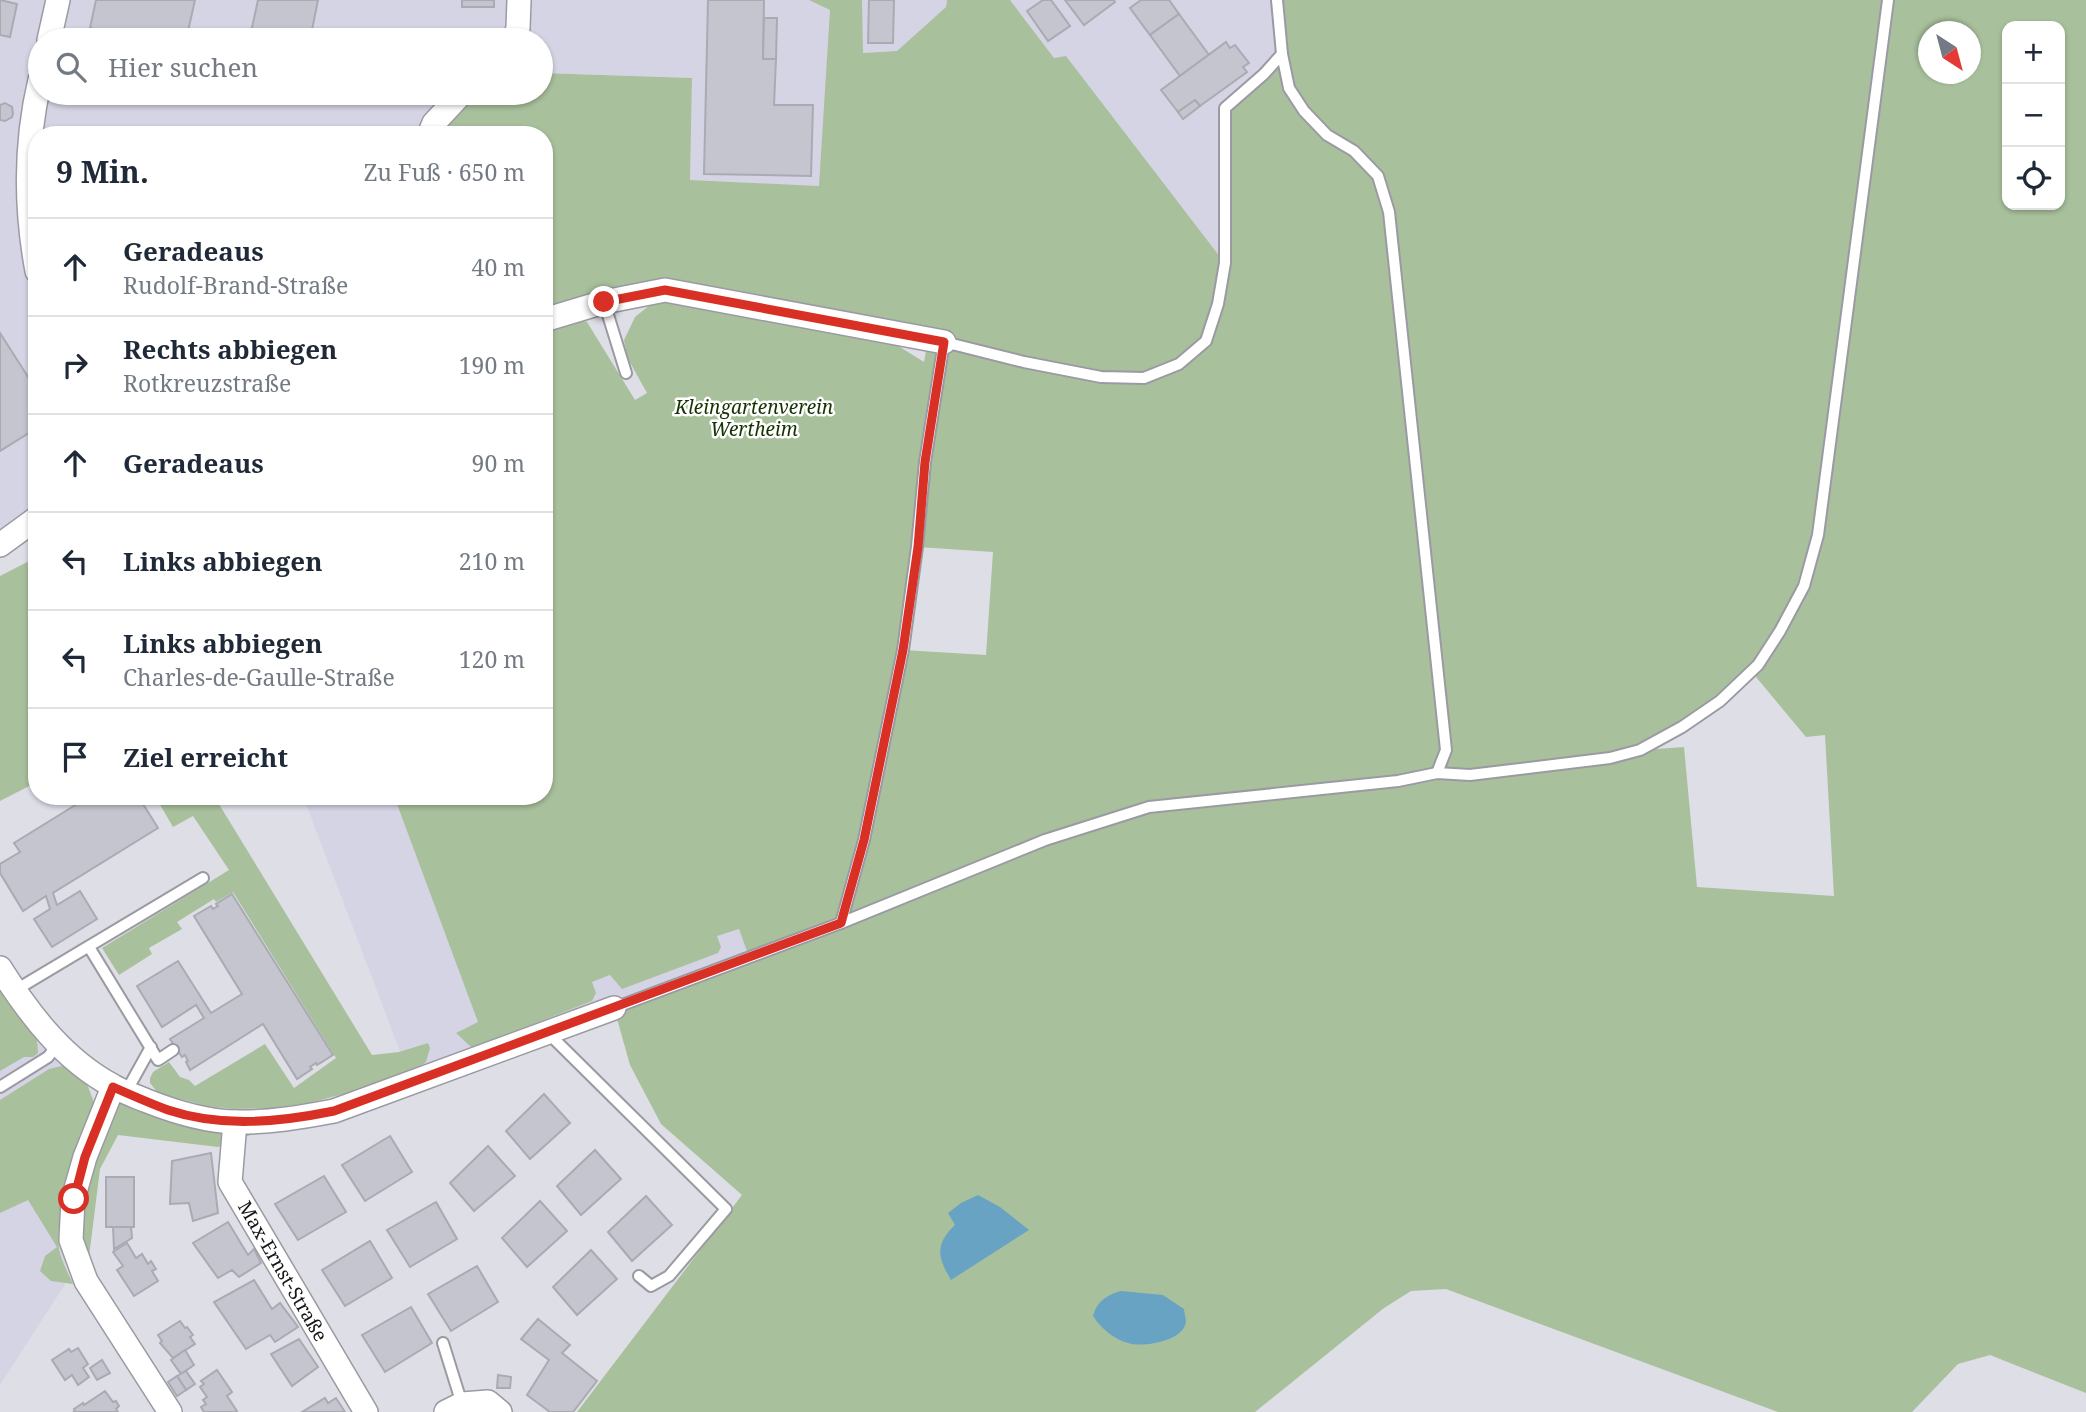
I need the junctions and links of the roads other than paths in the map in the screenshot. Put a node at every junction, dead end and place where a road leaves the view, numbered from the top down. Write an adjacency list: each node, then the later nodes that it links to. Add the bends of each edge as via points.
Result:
1 (58, 0): 5 (street)
2 (519, 0): 6 (street)
3 (1277, 0): 7 (lane)
4 (1888, 0): 18 (lane, via 1818,535 1804,586 1780,631 1758,665 1720,701 1640,750 1610,758 1470,775)
5 (52, 28)
6 (518, 28)
7 (1282, 54): 14 (lane, via 1225,108 1225,263 1206,341 1179,364 1144,377 1101,377); 18 (lane, via 1289,88 1304,111 1378,176 1389,212 1446,750)
8 (35, 105): 10 (street)
9 (451, 105): 11 (street)
10 (32, 126)
11 (433, 126)
12 (604, 302): 13 (street); 14 (street, via 665,290); 15 (lane)
13 (553, 317)
14 (944, 342): 20 (lane, via 903,650 864,840)
15 (626, 373)
16 (28, 525): 17 (street)
17 (0, 545)
18 (1437, 773): 20 (lane, via 1149,807 1045,840)
19 (203, 878): 21 (lane)
20 (841, 923): 24 (lane)
21 (89, 947): 23 (lane); 27 (lane)
22 (0, 968): 23 (street)
23 (15, 991): 26 (street)
24 (614, 1008): 25 (street)
25 (548, 1032): 31 (street, via 334,1111 294,1119); 32 (lane, via 726,1209 669,1276 651,1286)
26 (58, 1044): 29 (lane, via 48,1057); 30 (street)
27 (151, 1047): 28 (lane, via 158,1060); 30 (lane)
28 (173, 1050)
29 (0, 1087)
30 (119, 1090): 31 (street, via 169,1110); 35 (street, via 85,1157 74,1199 71,1240 86,1281)
31 (234, 1122): 36 (street, Max-Ernst-Straße, via 230,1182)
32 (639, 1276)
33 (443, 1343): 34 (lane)
34 (454, 1408): 37 (street, via 488,1402)
35 (170, 1412)
36 (366, 1412)
37 (500, 1412)

